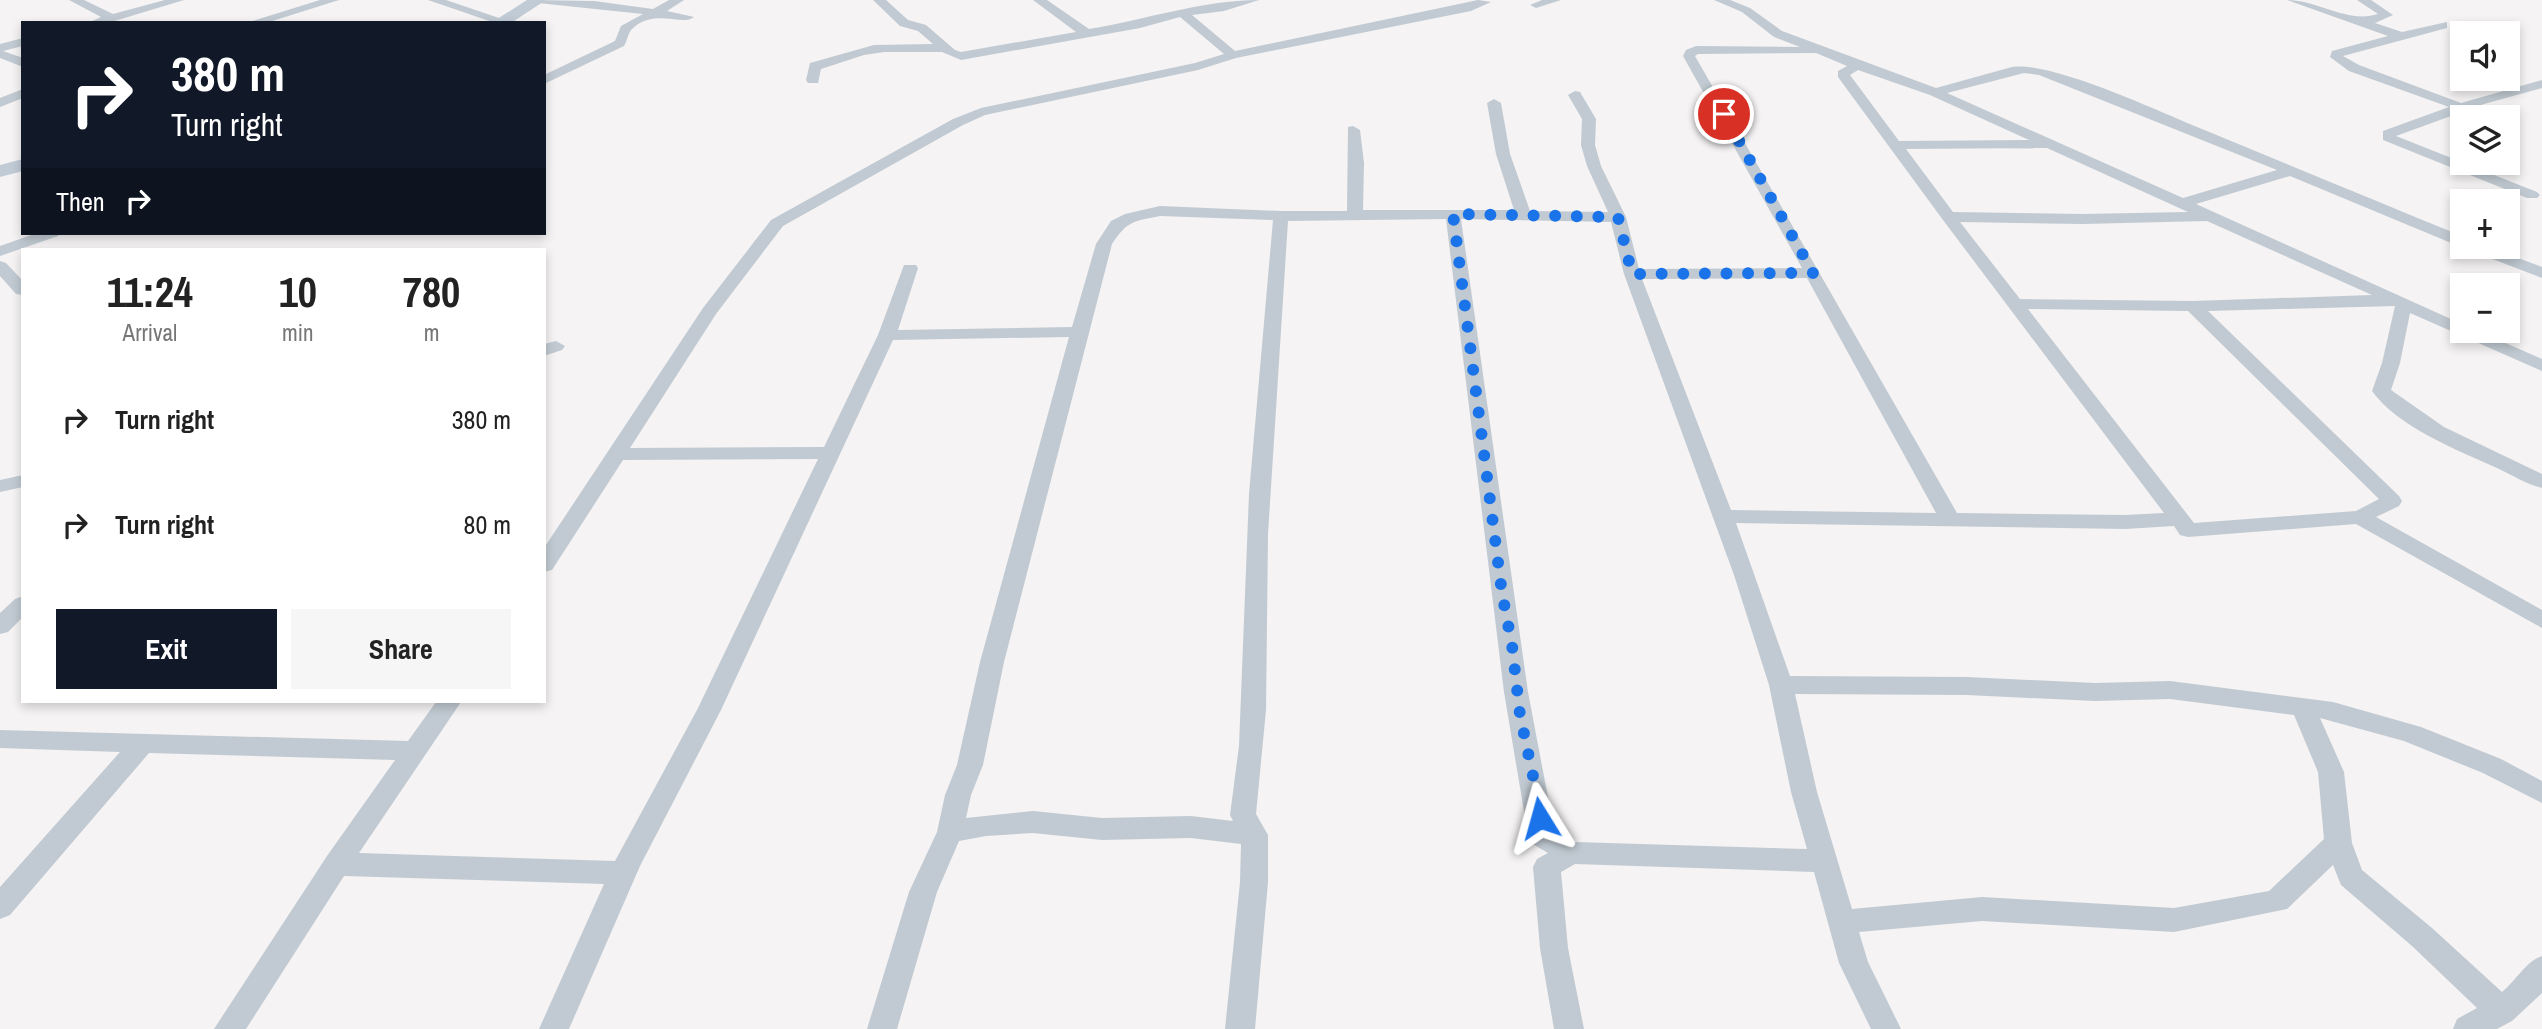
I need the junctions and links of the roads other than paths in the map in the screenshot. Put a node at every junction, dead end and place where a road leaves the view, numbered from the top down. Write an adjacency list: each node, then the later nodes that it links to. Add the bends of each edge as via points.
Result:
1 (75, 0): 19 (street)
2 (178, 0): 19 (street)
3 (333, 0): 21 (street)
4 (434, 0): 22 (street)
5 (538, 0): 16 (street); 23 (street)
6 (678, 0): 16 (street)
7 (879, 0): 30 (street, via 904,23 922,28)
8 (1039, 0): 26 (street)
9 (1253, 0): 17 (street)
10 (1484, 0): 33 (street, via 1471,7)
11 (1555, 0): 15 (street)
12 (1720, 0): 31 (street, via 1746,10 1778,34)
13 (2293, 0): 24 (street)
14 (2363, 0): 24 (street, via 2387,15)
15 (1536, 5)
16 (656, 11): 18 (street); 36 (street, via 625,29 620,43)
17 (1182, 13): 26 (street); 33 (street)
18 (688, 17)
19 (111, 18): 20 (street)
20 (101, 21)
21 (266, 21)
22 (497, 21)
23 (502, 21)
24 (2362, 23): 27 (street)
25 (2443, 25): 27 (street)
26 (1086, 33): 30 (street, via 961,56)
27 (2399, 35): 44 (street, via 2336,57)
28 (21, 43): 29 (street)
29 (0, 48)
30 (948, 48): 37 (street, via 860,52 815,66)
31 (1817, 50): 35 (street); 72 (street, via 1696,50 1689,56)
32 (0, 54): 34 (street)
33 (1233, 55): 86 (street, via 981,113 777,223 709,312)
34 (21, 62)
35 (1856, 65): 39 (street); 49 (street, via 1843,74)
36 (546, 79)
37 (813, 80)
38 (2542, 84): 45 (street)
39 (1935, 92): 48 (street); 53 (street, via 2012,71 2041,71)
40 (21, 94): 42 (street)
41 (1575, 95): 62 (street, via 1589,119 1588,145 1594,166)
42 (0, 103)
43 (1494, 103): 61 (street, via 1503,154)
44 (2455, 105)
45 (2470, 105)
46 (2450, 112): 50 (street, via 2393,131 2388,137)
47 (1353, 130): 58 (street)
48 (2053, 144): 49 (street); 56 (street)
49 (1897, 145): 63 (street)
50 (2450, 161)
51 (21, 166): 52 (street)
52 (0, 171)
53 (2290, 171): 56 (street); 65 (street)
54 (2487, 175): 55 (street)
55 (2537, 194)
56 (2183, 203): 60 (street)
57 (1453, 214): 58 (street); 61 (street); 107 (street, via 1516,692)
58 (1355, 215): 59 (street)
59 (1281, 216): 80 (street, via 1160,211 1130,216 1117,224 1104,244); 106 (street, via 1257,534 1253,729 1242,815)
60 (2213, 216): 63 (street); 76 (street)
61 (1524, 217): 62 (street)
62 (1618, 217): 74 (street)
63 (1948, 217): 77 (street)
64 (2450, 232): 65 (street)
65 (2444, 234): 67 (street)
66 (46, 235): 68 (street)
67 (2450, 237)
68 (0, 251)
69 (2505, 259): 73 (street)
70 (0, 266): 75 (street)
71 (909, 268): 81 (street)
72 (1813, 273): 74 (street); 93 (street)
73 (2542, 273)
74 (1632, 274): 90 (street)
75 (21, 289)
76 (2400, 301): 78 (street); 79 (street); 88 (street, via 2391,363 2381,391 2427,426)
77 (2017, 304): 78 (street); 92 (street)
78 (2193, 306): 91 (street, via 2392,502)
79 (2450, 324)
80 (1079, 332): 81 (street); 105 (street)
81 (887, 335): 85 (street)
82 (2492, 343): 84 (street)
83 (2542, 350): 84 (street)
84 (2534, 362)
85 (831, 453): 86 (street); 113 (street, via 709,710)
86 (617, 454): 94 (street)
87 (21, 481): 89 (street)
88 (2542, 482)
89 (0, 486)
90 (1722, 516): 93 (street); 98 (street)
91 (2360, 517): 92 (street, via 2188,530); 96 (street)
92 (2179, 519): 93 (street)
93 (1951, 520)
94 (546, 561)
95 (21, 606): 97 (street)
96 (2542, 620)
97 (0, 626)
98 (1782, 685): 100 (street, via 2170,690); 110 (street)
99 (448, 703): 103 (street)
100 (2303, 707): 104 (street, via 2412,734 2492,766); 108 (street, via 2331,772)
101 (0, 739): 102 (street)
102 (142, 744): 103 (street); 114 (street)
103 (415, 751): 111 (street)
104 (2542, 793)
105 (950, 832): 106 (street, via 1033,822 1101,829 1191,827); 120 (street, via 923,892)
106 (1255, 835): 121 (street)
107 (1541, 835): 109 (street); 112 (street)
108 (2338, 843): 115 (street, via 2277,901 2174,920 1982,909); 117 (street, via 2351,877)
109 (1571, 853): 110 (street); 112 (street)
110 (1822, 861): 115 (street)
111 (337, 864): 113 (street); 118 (street)
112 (1547, 867): 122 (street)
113 (624, 873): 119 (street)
114 (0, 907)
115 (1841, 922): 123 (street, via 1854,963)
116 (2542, 969): 117 (street, via 2526,991)
117 (2501, 1011): 124 (street)
118 (229, 1029)
119 (554, 1029)
120 (882, 1029)
121 (1240, 1029)
122 (1569, 1029)
123 (1886, 1029)
124 (2468, 1029)

